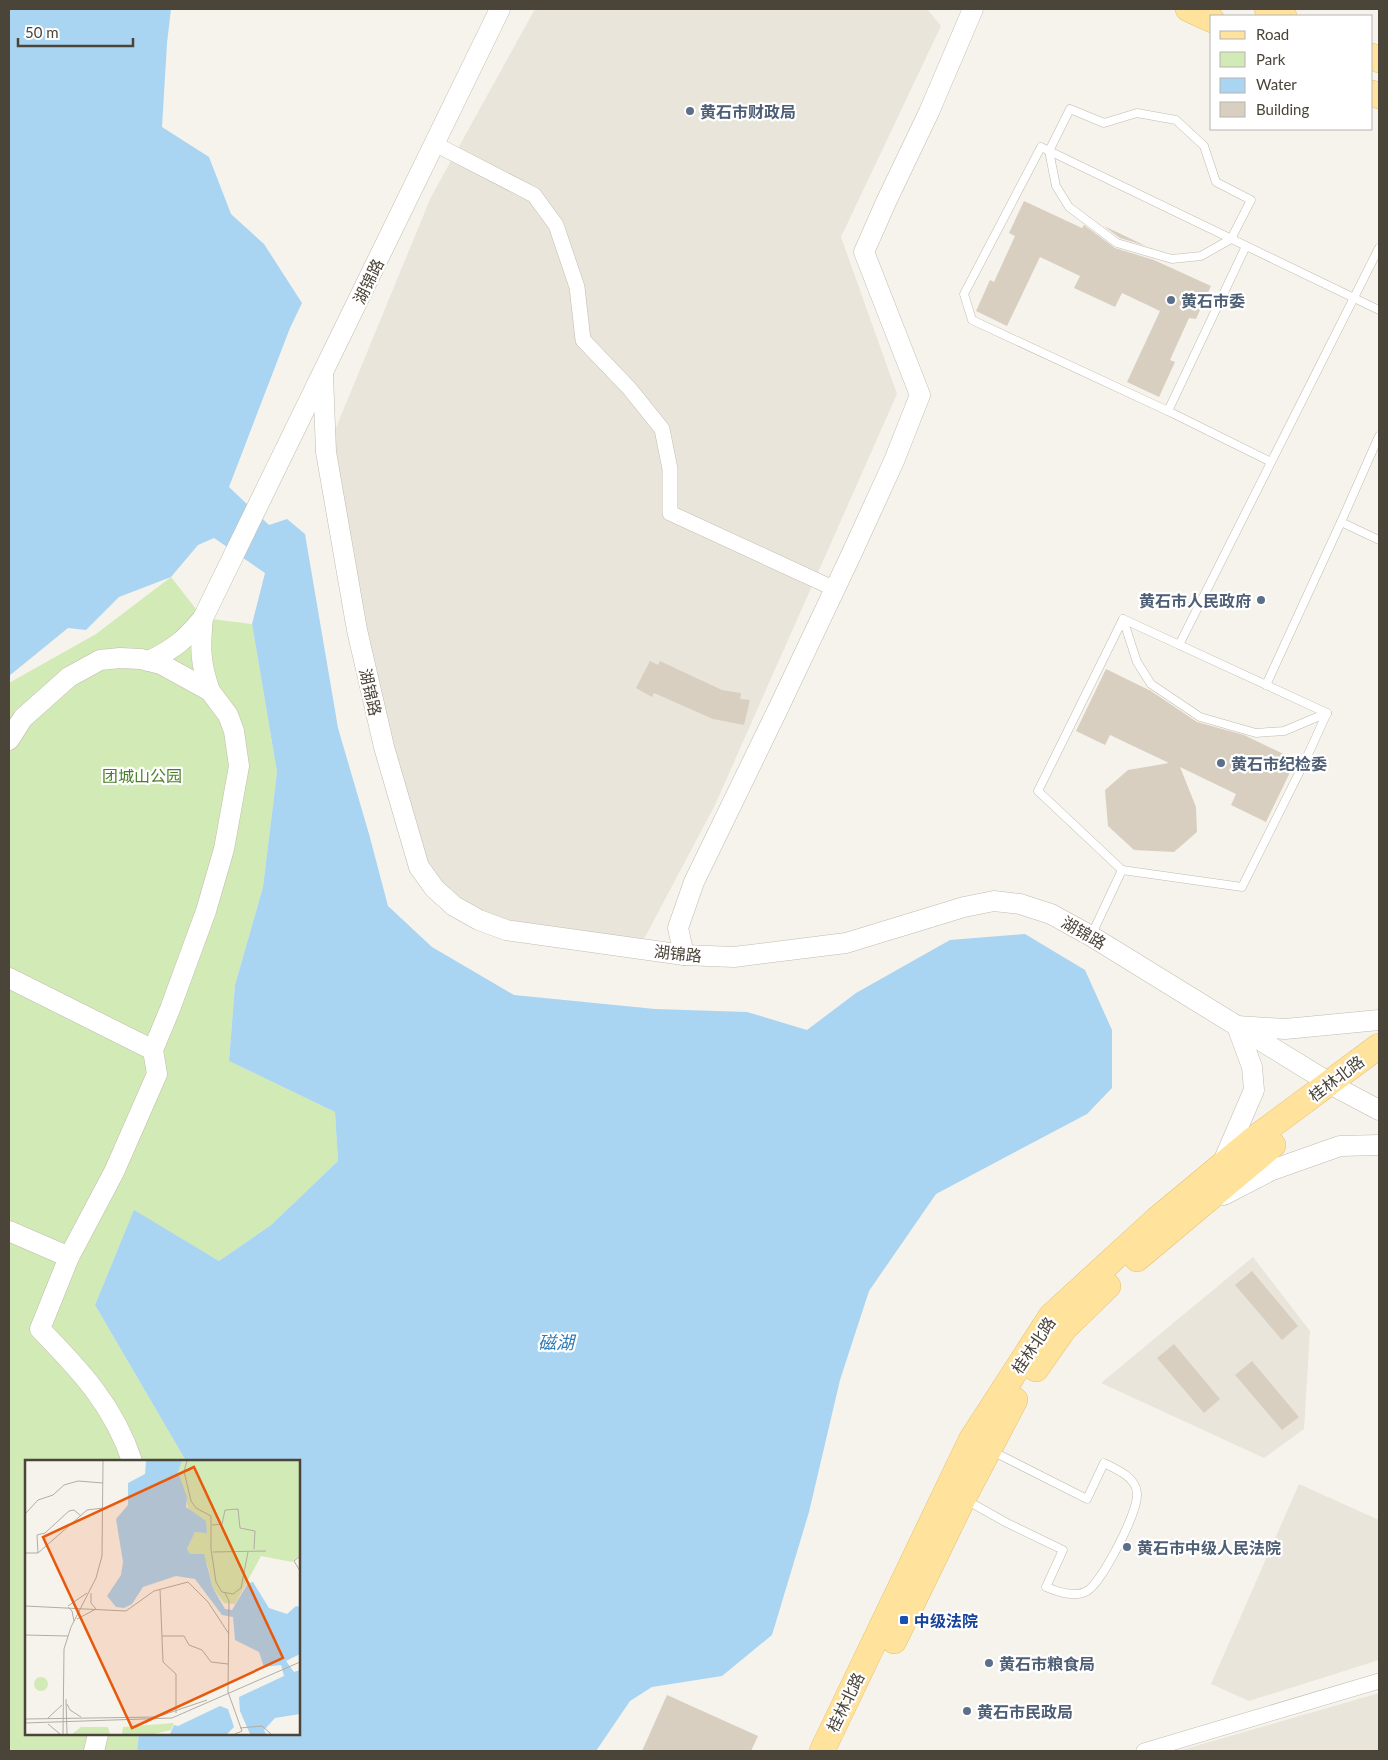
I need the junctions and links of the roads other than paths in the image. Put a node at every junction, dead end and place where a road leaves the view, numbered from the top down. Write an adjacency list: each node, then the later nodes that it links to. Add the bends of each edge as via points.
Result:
1 (500, 9): 7 (street, 湖锦路)
2 (973, 9): 20 (street, via 864,252 920,395 894,461)
3 (1188, 9): 6 (main road)
4 (1267, 9): 5 (main road)
5 (1282, 15)
6 (1210, 19)
7 (435, 144): 14 (street, 湖锦路); 20 (street, via 534,195 556,225 577,287 583,340 629,388 662,429 670,470 670,513)
8 (1049, 151): 9 (lane); 9 (lane, via 1056,186 1069,207 1117,243 1172,259 1201,256); 9 (lane, via 1070,109 1104,123 1137,113 1176,120 1204,146 1216,182 1251,200); 15 (lane, via 1042,147 964,294 972,320)
9 (1232, 238): 10 (lane)
10 (1246, 246): 12 (lane); 15 (lane)
11 (1379, 248): 12 (lane)
12 (1354, 298): 13 (lane); 17 (lane)
13 (1379, 310)
14 (323, 374): 21 (street, 湖锦路); 31 (street, 湖锦路, via 326,452 357,630 374,705 419,867 435,889 454,906 506,930)
15 (1168, 411): 17 (lane)
16 (1379, 436): 18 (lane)
17 (1271, 462): 23 (lane)
18 (1341, 522): 19 (lane); 25 (lane)
19 (1379, 540)
20 (835, 589): 31 (street, via 694,882 678,928)
21 (203, 618): 24 (street, via 186,639); 26 (street, via 202,668)
22 (1123, 619): 23 (lane); 27 (lane, via 1137,662 1151,684 1200,717 1256,733 1284,731); 29 (lane, via 1038,791)
23 (1179, 645): 25 (lane)
24 (149, 661): 26 (street); 28 (street, via 120,658 91,664 69,677 38,703 23,718)
25 (1266, 685): 27 (lane)
26 (210, 691): 36 (street, via 228,715 234,730 239,766 224,849 206,910)
27 (1327, 713): 29 (lane, via 1242,887)
28 (9, 740)
29 (1122, 870): 30 (lane)
30 (1091, 936): 31 (street, 湖锦路, via 1052,914 1020,904 994,901 846,943 734,957); 34 (street, 湖锦路)
31 (684, 955)
32 (9, 978): 36 (street)
33 (1379, 1020): 34 (street, via 1285,1029)
34 (1237, 1026): 38 (street, 湖锦路); 41 (street, via 1252,1067 1254,1090)
35 (1379, 1046): 38 (main road, 桂林北路)
36 (152, 1050): 44 (street, via 157,1074 114,1172)
37 (1379, 1062): 38 (main road, 桂林北路)
38 (1336, 1087): 39 (street, 湖锦路); 41 (main road, 桂林北路, via 1251,1141); 42 (main road, 桂林北路, via 1329,1098)
39 (1379, 1110)
40 (1379, 1145): 42 (street, via 1340,1146 1272,1170)
41 (1222, 1165): 45 (main road, 桂林北路, via 1157,1219 1051,1316)
42 (1200, 1207): 45 (main road, 桂林北路, via 1134,1261 1064,1329)
43 (9, 1231): 44 (street)
44 (69, 1257): 46 (street, via 40,1329 79,1369 105,1404)
45 (980, 1444): 47 (main road, 桂林北路); 47 (lane, via 1087,1499 1104,1463 1119,1470 1132,1480 1137,1493 1132,1517 1094,1586 1086,1592 1071,1594 1046,1587 1063,1550)
46 (132, 1460)
47 (955, 1494): 51 (main road, 桂林北路); 52 (main road, 桂林北路)
48 (1379, 1681): 53 (street)
49 (98, 1735): 50 (street)
50 (94, 1751)
51 (822, 1751)
52 (840, 1751)
53 (1144, 1751)

